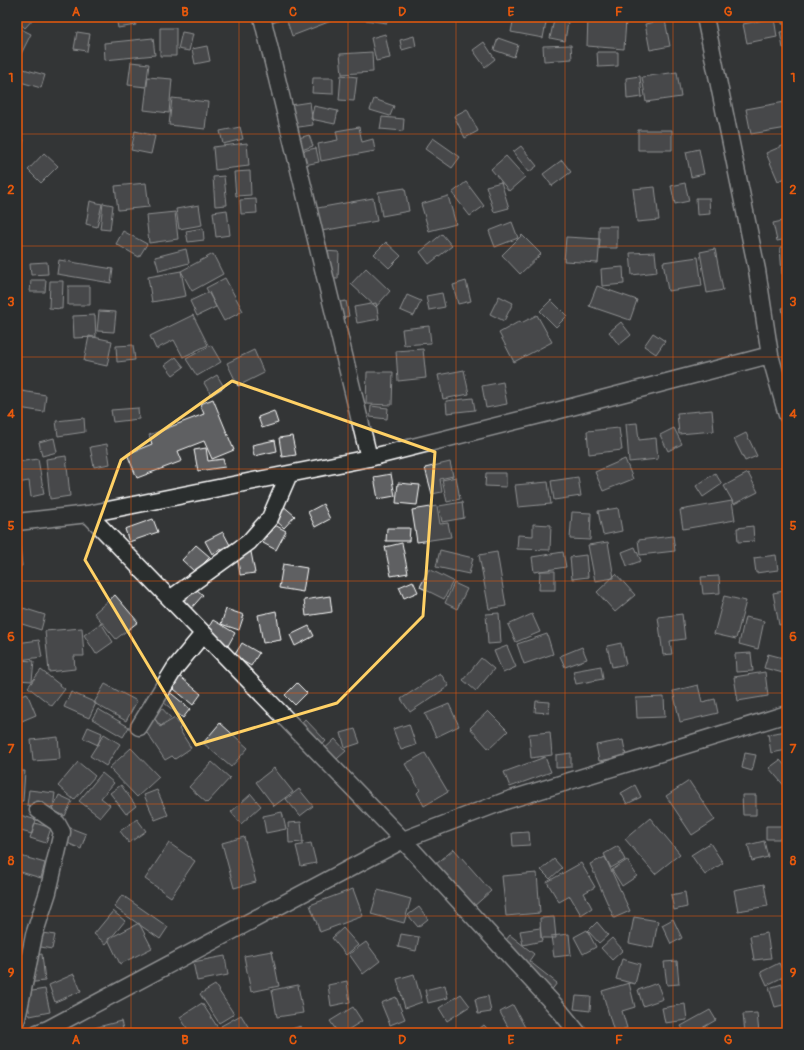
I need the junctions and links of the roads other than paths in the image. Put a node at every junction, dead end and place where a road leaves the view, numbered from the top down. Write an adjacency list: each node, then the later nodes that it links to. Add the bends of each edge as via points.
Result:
1 (262, 17): 5 (street)
2 (705, 17): 3 (street, via 757,270)
3 (770, 355): 4 (street); 5 (street, via 564,410)
4 (787, 415)
5 (369, 458): 6 (street)
6 (289, 474): 7 (street); 9 (street, via 270,518 249,542)
7 (88, 514): 8 (street); 9 (street)
8 (17, 522)
9 (170, 599): 10 (street)
10 (204, 634): 12 (street, via 175,668); 14 (street)
11 (787, 714): 14 (street, via 505,801)
12 (139, 727)
13 (38, 810): 15 (street, via 57,823 62,832 48,892 34,934)
14 (403, 840): 16 (street); 17 (street)
15 (17, 1019)
16 (37, 1033)
17 (578, 1033)

